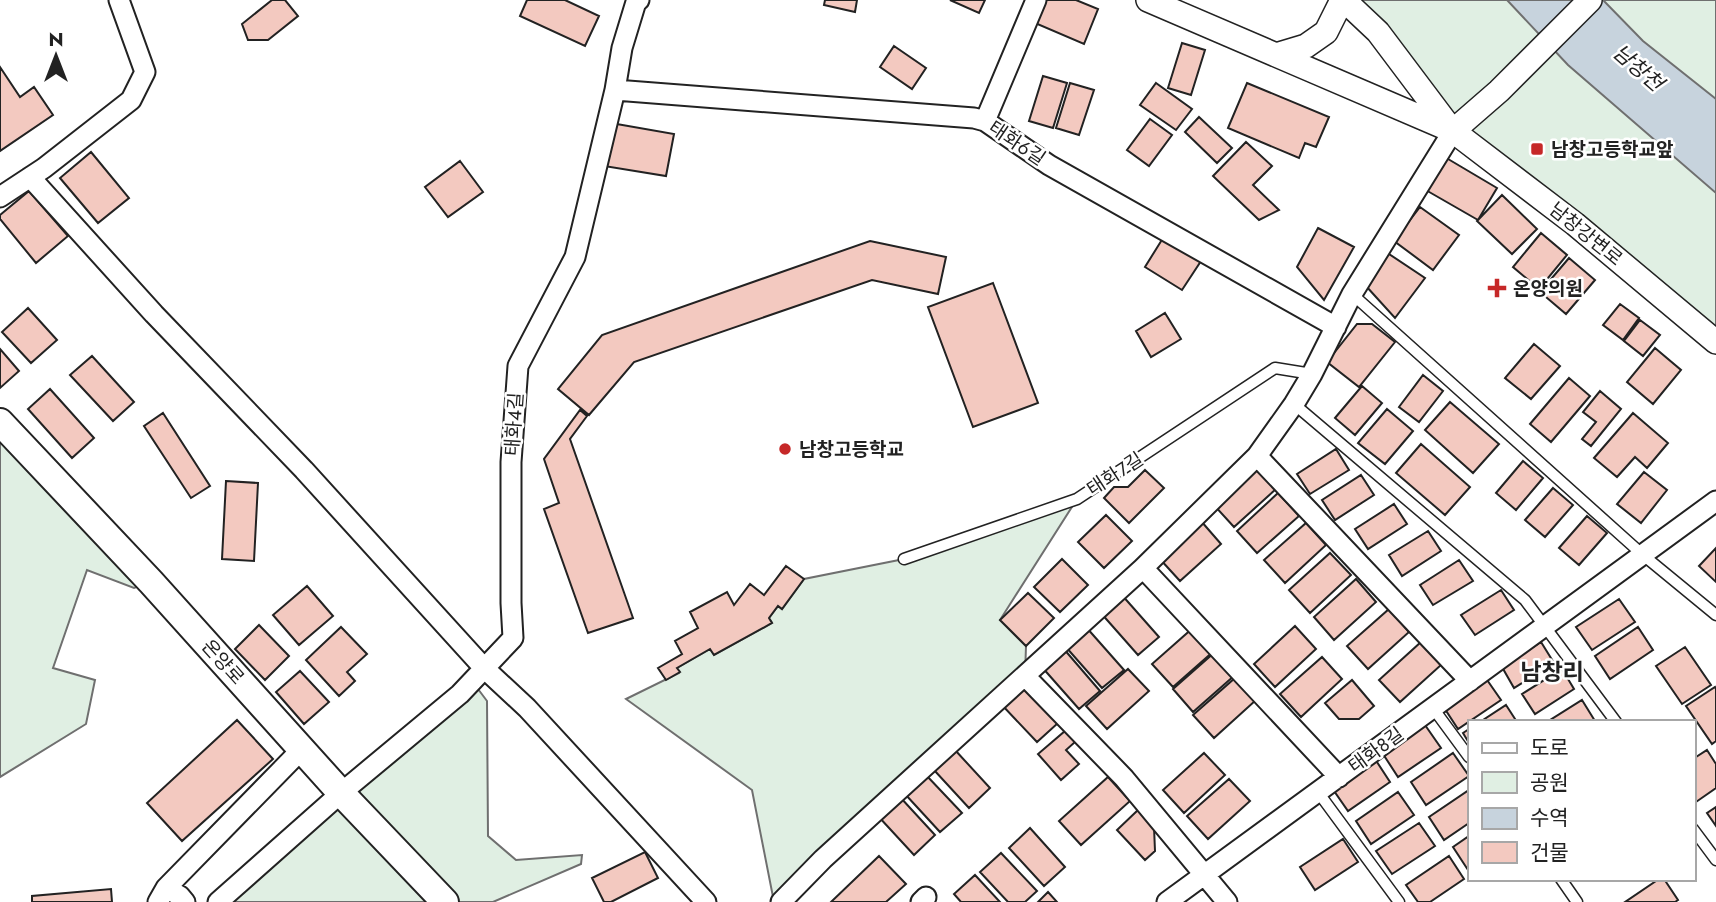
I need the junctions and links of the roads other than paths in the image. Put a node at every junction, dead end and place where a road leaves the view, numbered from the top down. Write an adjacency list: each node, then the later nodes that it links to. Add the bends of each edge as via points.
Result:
1 (119, 0): 11 (street, via 145,72 131,100)
2 (639, 0): 8 (street, 태화4길, via 622,48)
3 (1036, 0): 9 (street)
4 (1148, 0): 7 (street, 남창강변로)
5 (1343, 0): 7 (street, via 1326,32 1306,46); 10 (street, 남창강변로, via 1378,33)
6 (1590, 0): 10 (street)
7 (1276, 55): 10 (street, 남창강변로)
8 (615, 90): 9 (street, 태화6길); 26 (street, 태화4길, via 575,257 518,366 511,462 513,638)
9 (985, 121): 14 (street, 태화6길, via 1049,165)
10 (1452, 131): 13 (street); 15 (street, 남창강변로, via 1575,224)
11 (30, 177): 12 (street); 26 (street)
12 (0, 197)
13 (1352, 294): 14 (street); 21 (lane)
14 (1336, 327): 16 (street)
15 (1716, 342)
16 (1312, 374): 17 (street); 22 (lane, 태화7길, via 1275,368 1076,499)
17 (1294, 404): 19 (street); 25 (lane, via 1525,600)
18 (0, 422): 31 (main road, 온양로)
19 (1257, 456): 23 (street); 28 (street)
20 (1716, 501): 21 (street, 태화8길)
21 (1643, 555): 24 (lane); 25 (street, 태화8길)
22 (904, 559)
23 (1143, 568): 27 (street); 33 (street)
24 (1716, 615)
25 (1546, 626): 28 (street, 태화8길); 30 (lane)
26 (484, 668): 35 (street, 태화4길, via 460,694); 44 (street, via 527,708)
27 (1025, 676): 38 (street, via 1124,778); 45 (street, via 822,859)
28 (1470, 681): 29 (street, 태화8길)
29 (1433, 708): 32 (lane); 33 (street, 태화8길)
30 (1614, 720)
31 (302, 750): 35 (main road, 온양로); 40 (street)
32 (1468, 756)
33 (1339, 777): 34 (street, 태화8길)
34 (1318, 792): 38 (street, 태화8길); 48 (lane)
35 (341, 793): 42 (street, 태화4길); 43 (main road, 온양로)
36 (1695, 832): 37 (lane)
37 (1716, 860)
38 (1205, 875): 46 (street, 태화8길); 47 (street)
39 (1561, 881): 49 (lane)
40 (162, 895): 41 (street, via 180,896)
41 (185, 902)
42 (218, 902)
43 (445, 902)
44 (706, 902)
45 (781, 902)
46 (1167, 902)
47 (1227, 902)
48 (1399, 902)
49 (1577, 902)

